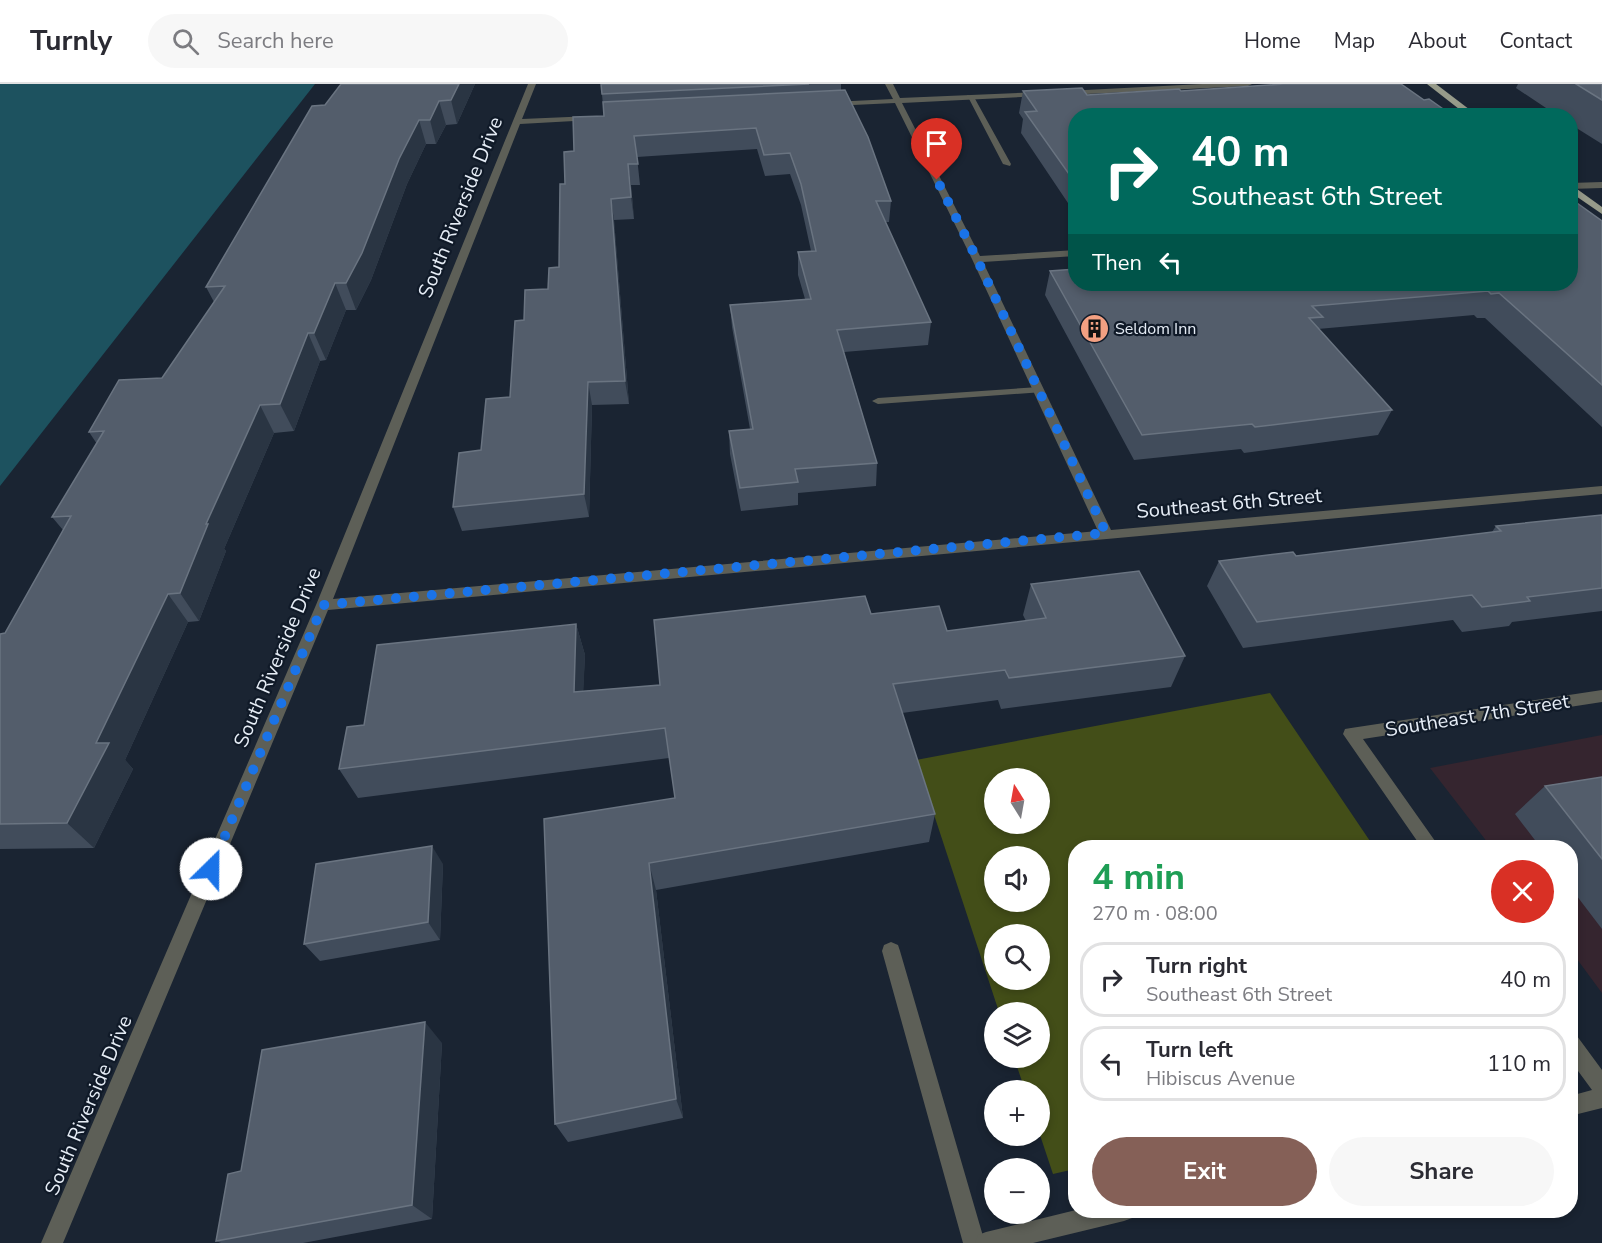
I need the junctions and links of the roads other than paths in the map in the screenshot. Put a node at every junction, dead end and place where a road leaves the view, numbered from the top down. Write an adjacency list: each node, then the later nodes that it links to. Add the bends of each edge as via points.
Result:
1 (532, 84): 10 (street, South Riverside Drive)
2 (889, 84): 6 (street)
3 (1248, 84): 5 (street)
4 (1431, 84): 8 (main road)
5 (970, 97): 6 (street); 11 (street)
6 (896, 101): 7 (street); 17 (street)
7 (825, 105)
8 (1463, 108)
9 (600, 117): 10 (street)
10 (518, 122): 22 (street, South Riverside Drive)
11 (1007, 164)
12 (1602, 185): 13 (street)
13 (1578, 186)
14 (1578, 192): 15 (main road)
15 (1602, 211)
16 (1068, 253): 17 (street)
17 (977, 259): 18 (street)
18 (1039, 390): 19 (street); 21 (street)
19 (878, 401)
20 (1602, 490): 21 (street, Southeast 6th Street)
21 (1106, 533): 22 (street, Southeast 6th Street)
22 (323, 605): 31 (street, South Riverside Drive)
23 (1602, 696): 24 (street, Southeast 7th Street, via 1351,734)
24 (1426, 840)
25 (891, 951): 32 (street)
26 (1578, 1054): 27 (street)
27 (1602, 1087)
28 (1602, 1098): 29 (street)
29 (1578, 1104)
30 (1091, 1218): 33 (street)
31 (52, 1243)
32 (974, 1243)
33 (986, 1243)

